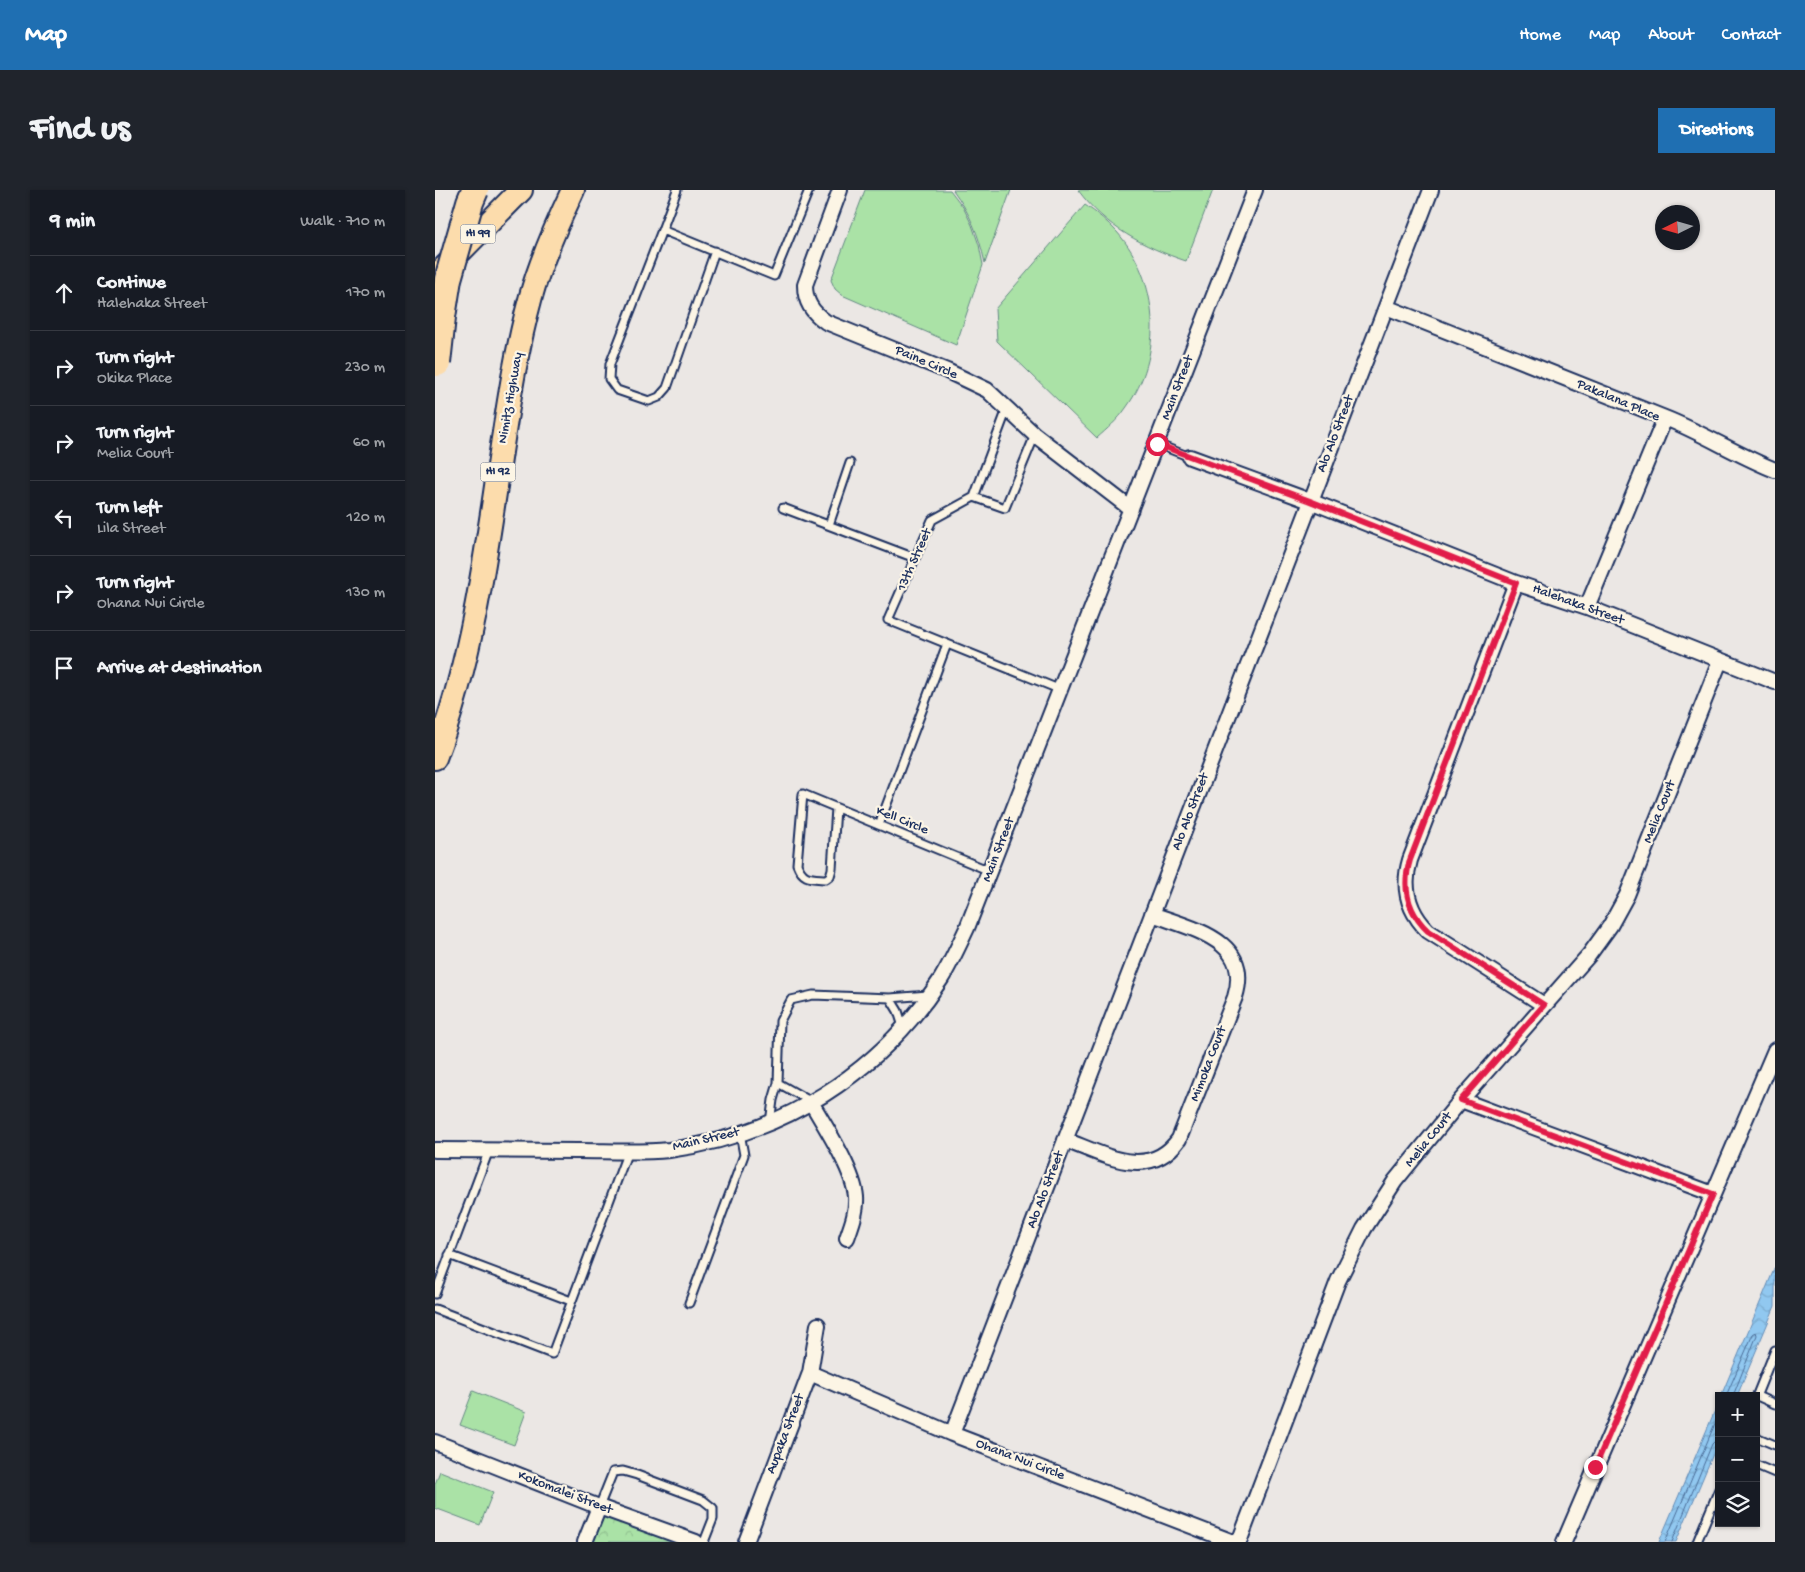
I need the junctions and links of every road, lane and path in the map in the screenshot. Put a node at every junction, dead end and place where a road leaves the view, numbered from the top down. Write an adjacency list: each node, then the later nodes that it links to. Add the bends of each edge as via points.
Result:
1 (475, 190): 13 (highway, bridge, via 448,280)
2 (521, 190): 11 (main road, HI 99)
3 (573, 190): 33 (main road, Nimitz Highway / HI 92, via 548,247 532,295 512,381 476,610 456,692)
4 (677, 190): 9 (lane)
5 (809, 190): 10 (lane, via 774,276)
6 (841, 190): 14 (street, Paine Circle, via 805,285 805,295 816,315 987,390)
7 (1255, 190): 17 (street, Main Street)
8 (1431, 190): 12 (street, Alo Alo Street)
9 (662, 230): 10 (lane); 10 (lane, via 610,364 609,378 617,390 649,401 659,397 667,388)
10 (715, 251)
11 (435, 277)
12 (1386, 307): 15 (street, Pakalana Place); 22 (street, Alo Alo Street)
13 (437, 363)
14 (1007, 409): 16 (street, Paine Circle); 21 (lane)
15 (1665, 418): 20 (street); 28 (street, Pakalana Place)
16 (1035, 435): 21 (lane, via 1005,508); 24 (street, Paine Circle)
17 (1157, 444): 18 (lane, Halehaka Street); 24 (street, Main Street)
18 (1190, 457): 22 (street, Halehaka Street)
19 (850, 464): 25 (lane)
20 (1775, 470)
21 (974, 497): 26 (lane, 13th Street, via 932,520)
22 (1310, 501): 27 (street, Halehaka Street); 37 (street, Alo Alo Street)
23 (783, 508): 25 (lane)
24 (1131, 509): 32 (street, Main Street)
25 (829, 525): 26 (lane)
26 (915, 558): 29 (lane, 13th Street, via 888,620)
27 (1516, 583): 28 (street, Halehaka Street); 40 (street, via 1405,879 1411,908 1428,931)
28 (1587, 606): 30 (street, Halehaka Street)
29 (947, 644): 32 (lane); 35 (lane)
30 (1720, 660): 31 (street, Halehaka Street); 40 (street, Melia Court, via 1627,895 1589,954)
31 (1775, 682)
32 (1061, 690): 36 (street, Main Street)
33 (435, 758)
34 (836, 808): 34 (lane, Kell Circle, via 803,794 797,864 805,877 826,879 830,876); 35 (lane, Kell Circle)
35 (879, 825): 36 (lane, Kell Circle)
36 (991, 871): 38 (street, Main Street, via 967,928)
37 (1152, 914): 48 (street, Alo Alo Street); 48 (street, Mimoka Court, via 1209,935 1227,948 1238,976 1231,1006 1179,1139 1165,1154 1145,1162 1131,1162)
38 (929, 995): 39 (lane); 41 (street, Main Street)
39 (890, 998): 41 (lane); 43 (lane, via 813,995 791,1000 780,1021)
40 (1544, 1005): 44 (street, Melia Court)
41 (903, 1028): 45 (street, Main Street, via 869,1062)
42 (1775, 1050): 52 (street)
43 (778, 1083): 45 (lane); 46 (lane)
44 (1461, 1100): 52 (street); 78 (street, Melia Court, via 1395,1180 1360,1238 1339,1281)
45 (811, 1102): 46 (street, Main Street); 53 (street, via 855,1189 855,1216)
46 (770, 1123): 47 (street, Main Street)
47 (740, 1133): 51 (street, Main Street, via 723,1140 668,1150); 57 (lane, via 744,1155)
48 (1065, 1140): 65 (street, Alo Alo Street)
49 (435, 1150): 50 (street, Main Street)
50 (489, 1150): 51 (street, Main Street); 54 (lane)
51 (628, 1151): 56 (lane)
52 (1713, 1194): 79 (street)
53 (847, 1238)
54 (449, 1256): 55 (lane); 56 (lane)
55 (435, 1294)
56 (571, 1301): 58 (lane, via 552,1354)
57 (689, 1303)
58 (435, 1310)
59 (818, 1324): 61 (street, Aupaka Street)
60 (1775, 1350): 62 (lane)
61 (810, 1373): 65 (street, Ohana Nui Circle); 76 (street, Aupaka Street)
62 (1759, 1392)
63 (1760, 1397): 64 (lane)
64 (1775, 1404)
65 (952, 1434): 77 (street, Ohana Nui Circle)
66 (1760, 1439): 68 (lane)
67 (435, 1442): 72 (street, Kokomalei Street)
68 (1775, 1445)
69 (1760, 1467): 70 (lane)
70 (1775, 1473)
71 (1715, 1499): 80 (lane)
72 (599, 1507): 73 (street); 74 (street, Kokomalei Street); 75 (lane, via 613,1472 637,1475 703,1500 713,1508 713,1519)
73 (585, 1542)
74 (695, 1542)
75 (704, 1542)
76 (746, 1542)
77 (1233, 1542)
78 (1239, 1542)
79 (1564, 1542)
80 (1697, 1542)

